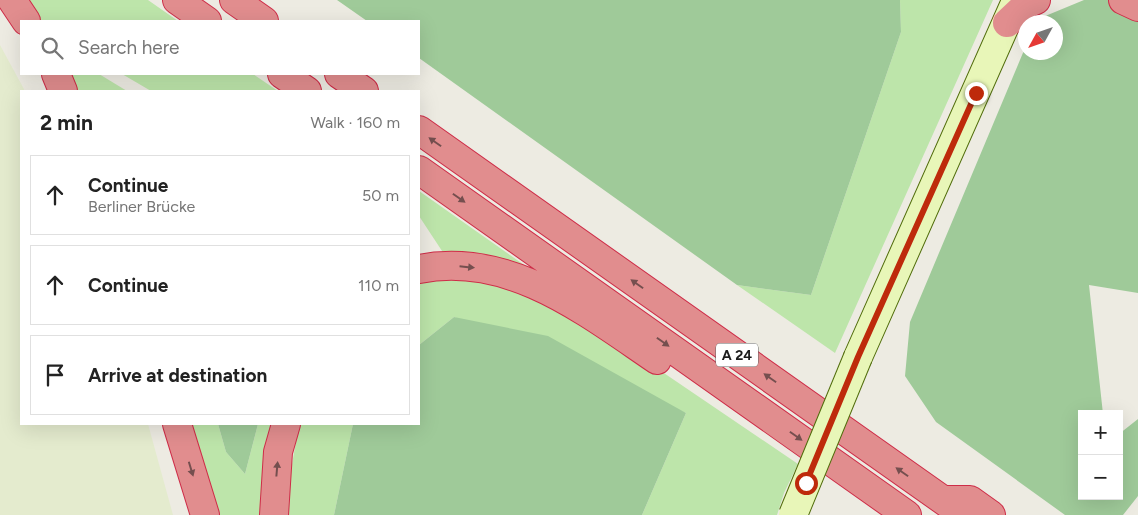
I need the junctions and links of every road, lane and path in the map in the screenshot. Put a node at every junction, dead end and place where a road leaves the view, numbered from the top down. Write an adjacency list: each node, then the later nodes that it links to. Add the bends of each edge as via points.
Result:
1 (12, 0): 8 (highway)
2 (177, 0): 9 (highway)
3 (234, 0): 10 (highway)
4 (1036, 0): 7 (highway)
5 (1123, 0): 6 (highway)
6 (1138, 7)
7 (1012, 11): 26 (main road, bridge, via 858,357)
8 (25, 20)
9 (206, 20)
10 (263, 20)
11 (56, 75): 14 (highway)
12 (283, 75): 15 (highway)
13 (340, 75): 16 (highway)
14 (63, 90)
15 (306, 90)
16 (363, 90)
17 (420, 131): 23 (highway, A 24, one-way to 17)
18 (420, 171): 20 (highway, A 24, one-way to 20)
19 (420, 269): 20 (highway, one-way to 20, via 468,266 522,278 571,302 666,366)
20 (699, 367): 27 (highway, A 24, one-way to 27)
21 (177, 425): 24 (highway, one-way to 24)
22 (286, 425): 25 (highway, one-way to 22, via 278,452)
23 (953, 507): 28 (highway, via 970,500)
24 (204, 515)
25 (274, 515)
26 (793, 515)
27 (907, 515)
28 (991, 515)

